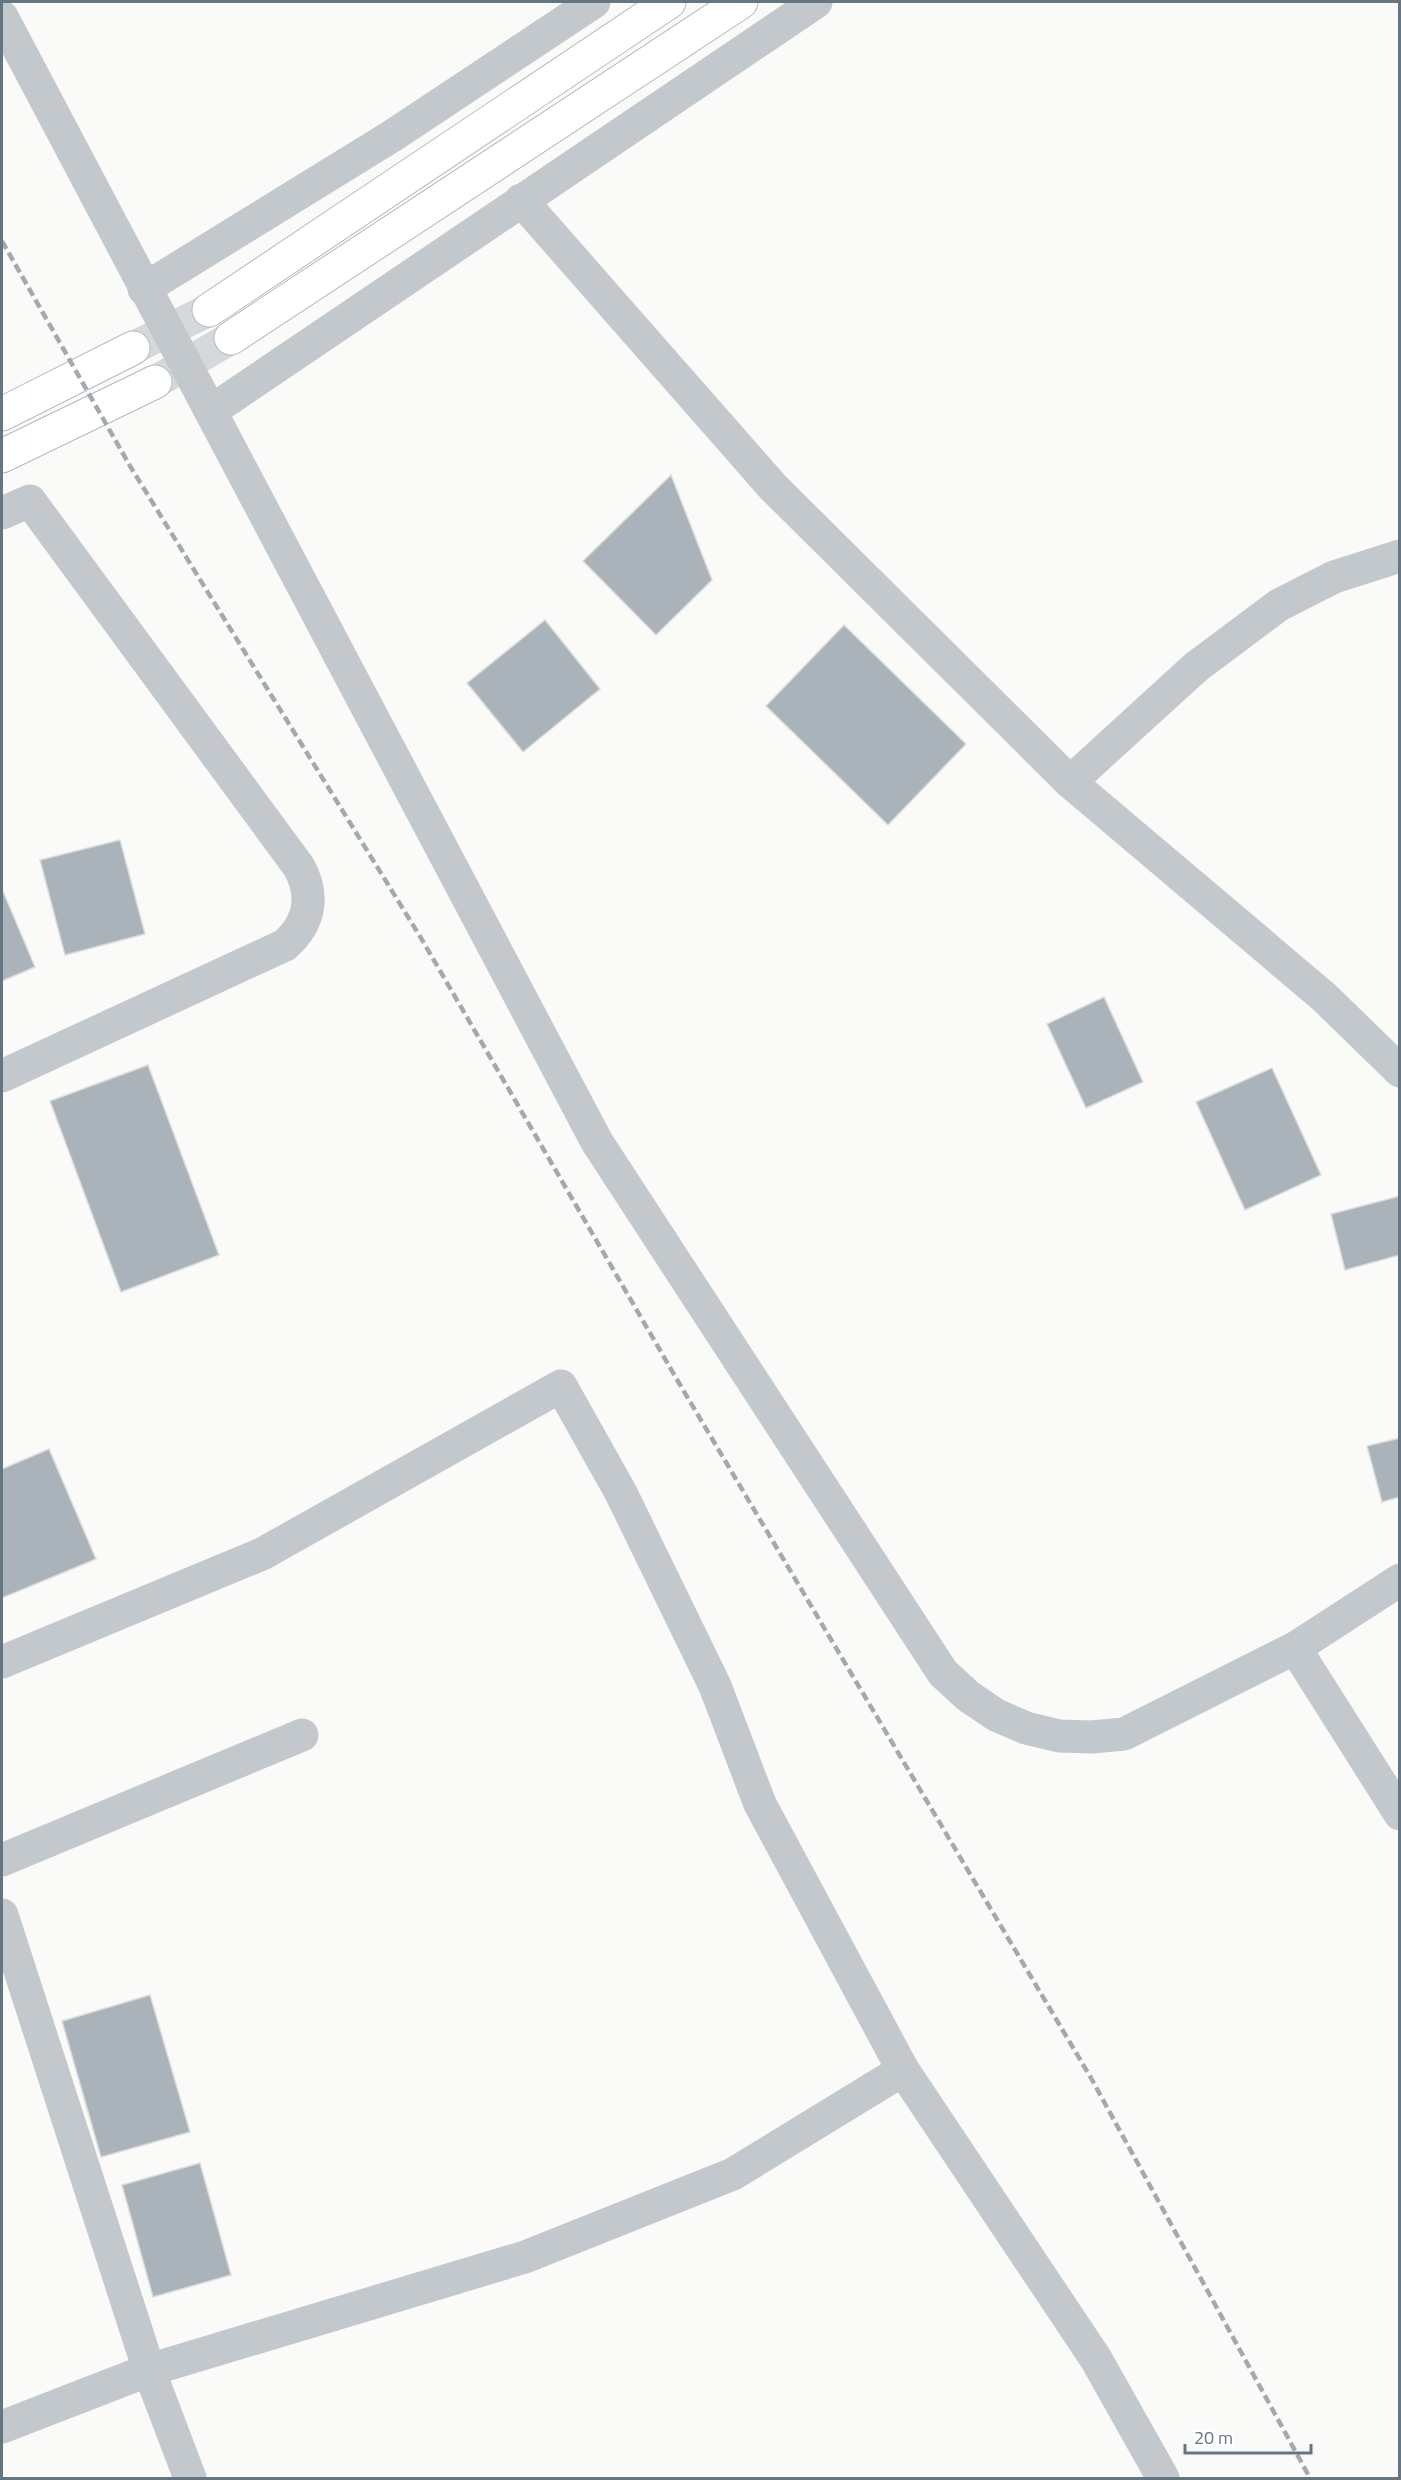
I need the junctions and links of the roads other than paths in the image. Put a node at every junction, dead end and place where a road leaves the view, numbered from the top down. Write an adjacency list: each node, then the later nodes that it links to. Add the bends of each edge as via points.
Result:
1 (594, 2): 7 (street, via 392,136)
2 (669, 2): 8 (main road)
3 (741, 2): 9 (main road)
4 (816, 2): 6 (street)
5 (2, 17): 7 (street)
6 (521, 200): 12 (street); 17 (street, via 773,487)
7 (144, 289): 12 (street)
8 (209, 310)
9 (231, 338)
10 (133, 348): 13 (main road)
11 (155, 382): 14 (main road)
12 (211, 411): 21 (street, via 597,1142 944,1673 968,1696 1026,1728 1059,1736 1092,1737 1124,1734)
13 (2, 414)
14 (2, 456)
15 (2, 513): 19 (street, via 30,501 299,867 309,896 303,925 285,945)
16 (1400, 556): 17 (street, via 1334,577 1279,605 1196,667)
17 (1070, 782): 18 (street, via 1324,997)
18 (1400, 1071)
19 (2, 1076)
20 (1400, 1580): 21 (street)
21 (1295, 1648): 24 (street)
22 (2, 1662): 27 (street, via 262,1554 561,1386 621,1493 715,1686 760,1804)
23 (302, 1735): 25 (street)
24 (1400, 1814)
25 (2, 1860)
26 (2, 1915): 28 (street)
27 (903, 2070): 28 (street, via 733,2174 558,2244); 31 (street, via 1096,2359)
28 (149, 2370): 29 (street); 30 (street)
29 (2, 2427)
30 (189, 2478)
31 (1163, 2478)

